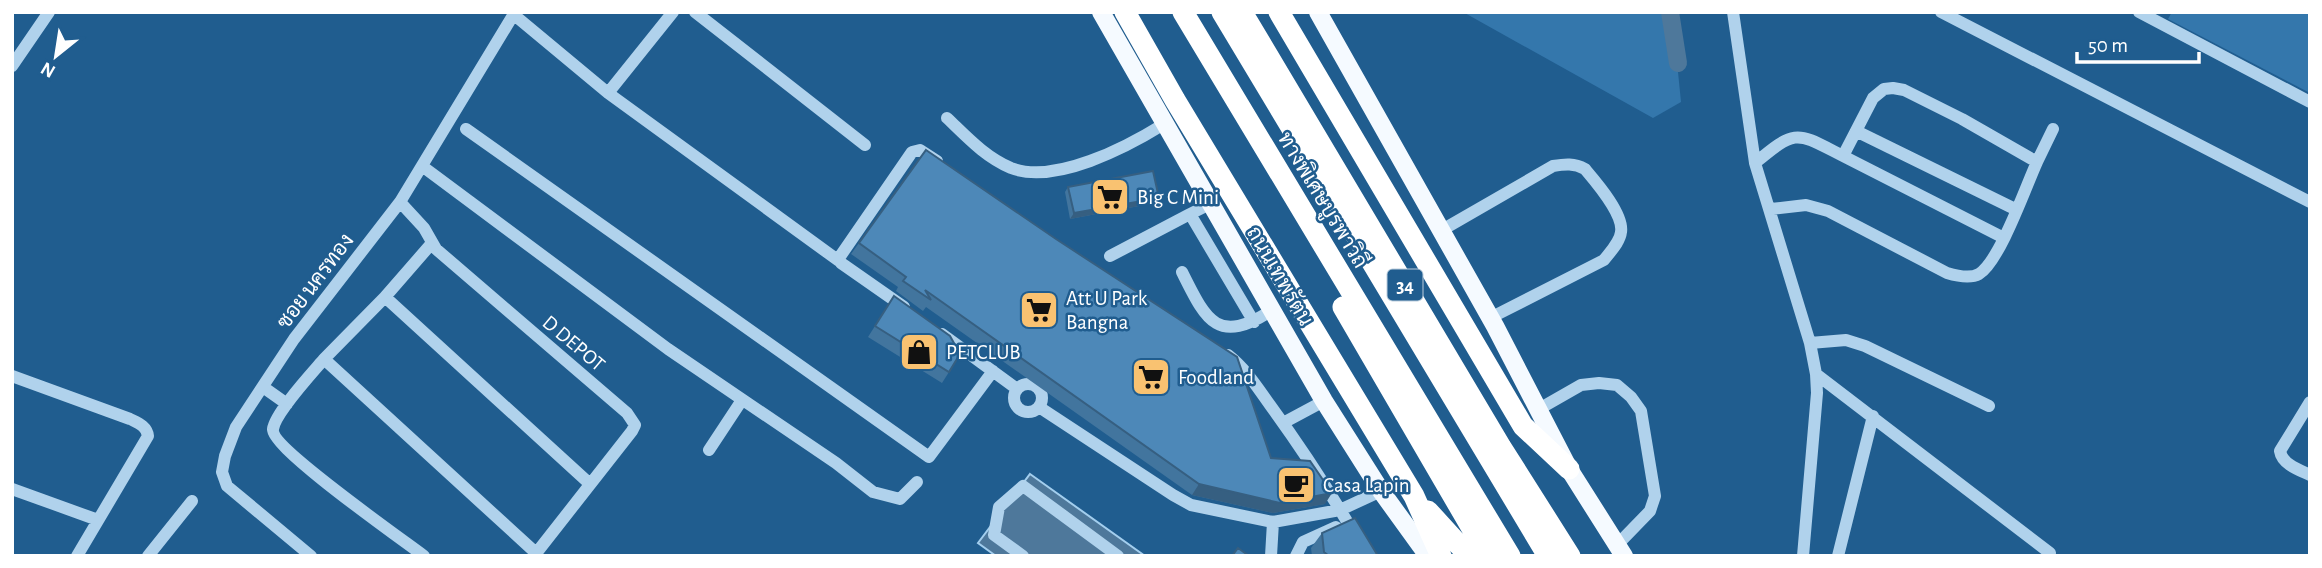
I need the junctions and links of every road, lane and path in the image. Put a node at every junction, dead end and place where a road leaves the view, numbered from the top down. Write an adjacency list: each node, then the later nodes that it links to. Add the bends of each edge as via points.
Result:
1 (49, 12): 16 (street)
2 (673, 12): 17 (street)
3 (695, 12): 24 (street)
4 (1101, 12): 20 (main road, ถนนเทพรัตน)
5 (1125, 12): 72 (highway)
6 (1170, 12): 93 (highway, ถนนเทพรัตน)
7 (1183, 12): 94 (highway, ทางพิเศษบูรพาวิถี)
8 (1222, 12): 95 (highway, ทางพิเศษบูรพาวิถี)
9 (1242, 12): 64 (highway, 34)
10 (1279, 12): 63 (highway)
11 (1318, 12): 36 (main road)
12 (1733, 12): 27 (street)
13 (1941, 12): 31 (street)
14 (2139, 12): 18 (street)
15 (514, 13): 17 (street); 28 (street, ซอย นครทอง)
16 (12, 66)
17 (608, 93): 40 (street)
18 (2310, 102)
19 (947, 118): 20 (street, via 979,149 1012,168 1036,172 1081,165)
20 (1164, 124): 32 (main road, ถนนเทพรัตน)
21 (466, 129): 49 (street, via 929,457)
22 (2053, 129): 26 (street)
23 (1856, 131): 25 (street); 26 (street, via 1873,98 1893,88 1962,119); 34 (street)
24 (866, 145)
25 (1843, 156): 27 (street, via 1799,136 1783,139); 37 (street)
26 (2037, 162): 34 (street)
27 (1755, 163): 33 (street)
28 (422, 166): 30 (street, ซอย นครทอง); 54 (street)
29 (947, 168): 40 (street, via 920,150 912,152)
30 (400, 202): 38 (street, D DEPOT); 52 (street, ซอย นครทอง)
31 (2310, 202)
32 (1210, 204): 35 (street); 43 (main road, ถนนเทพรัตน)
33 (1771, 209): 37 (street, via 1806,205 1828,211 1963,277 1985,269); 46 (street)
34 (2015, 209): 37 (street)
35 (1190, 214): 39 (street); 45 (street)
36 (1442, 230): 44 (main road); 44 (street, via 1553,166 1567,164 1585,169 1620,220 1621,232 1604,260)
37 (2004, 238)
38 (432, 243): 42 (street); 69 (street, D DEPOT, via 627,413 635,425)
39 (1111, 256)
40 (839, 261): 49 (street)
41 (1182, 272): 45 (street, via 1211,320 1238,328)
42 (385, 297): 48 (street); 69 (street)
43 (1272, 310): 45 (street); 55 (main road, ถนนเทพรัตน)
44 (1490, 318): 60 (main road)
45 (1255, 322)
46 (1810, 343): 50 (street); 58 (street, via 1846,340 1865,346)
47 (1214, 347): 62 (street, via 1244,369)
48 (324, 359): 57 (street); 81 (street, D DEPOT)
49 (993, 371): 53 (street)
50 (1816, 374): 61 (street); 97 (street)
51 (12, 376): 75 (street, via 145,426 148,436)
52 (263, 387): 57 (street); 84 (street, ซอย นครทอง, via 236,428 222,472 235,494)
53 (1017, 389): 59 (street, via 1025,385 1037,388 1042,395); 59 (street, via 1014,398 1021,410)
54 (742, 400): 65 (street); 68 (street, via 873,492 900,499)
55 (1324, 401): 62 (street); 71 (main road, ถนนเทพรัตน)
56 (2310, 402): 67 (street, via 2280,451 2286,462)
57 (287, 404): 85 (street, via 272,428 273,435 292,456)
58 (1989, 406)
59 (1039, 407): 76 (street, via 1183,502)
60 (1539, 409): 66 (main road); 78 (street, via 1581,386 1599,383 1617,385 1641,411 1655,496 1650,511)
61 (1873, 416): 80 (street); 98 (street)
62 (1283, 423): 74 (street)
63 (1523, 426): 64 (highway); 66 (highway)
64 (1502, 447): 96 (highway, 34)
65 (709, 450)
66 (1569, 469): 78 (main road)
67 (2310, 475)
68 (917, 482)
69 (590, 484): 81 (street, D DEPOT)
70 (12, 489): 75 (street)
71 (1381, 491): 74 (street); 90 (main road, ถนนเทพรัตน)
72 (1414, 496): 91 (highway); 92 (highway)
73 (192, 501): 83 (street)
74 (1340, 510): 76 (street); 77 (street)
75 (98, 520): 82 (street)
76 (1273, 522): 87 (street)
77 (1348, 522): 88 (street, via 1303,542); 89 (street)
78 (1620, 550)
79 (1109, 553): 86 (street, via 1023,486 999,508 994,535)
80 (2050, 553)
81 (535, 554)
82 (77, 556)
83 (148, 556)
84 (311, 556)
85 (424, 556)
86 (1023, 556)
87 (1271, 556)
88 (1296, 556)
89 (1367, 556)
90 (1428, 556)
91 (1441, 556)
92 (1469, 556)
93 (1488, 556)
94 (1510, 556)
95 (1548, 556)
96 (1570, 556)
97 (1802, 556)
98 (1838, 556)

